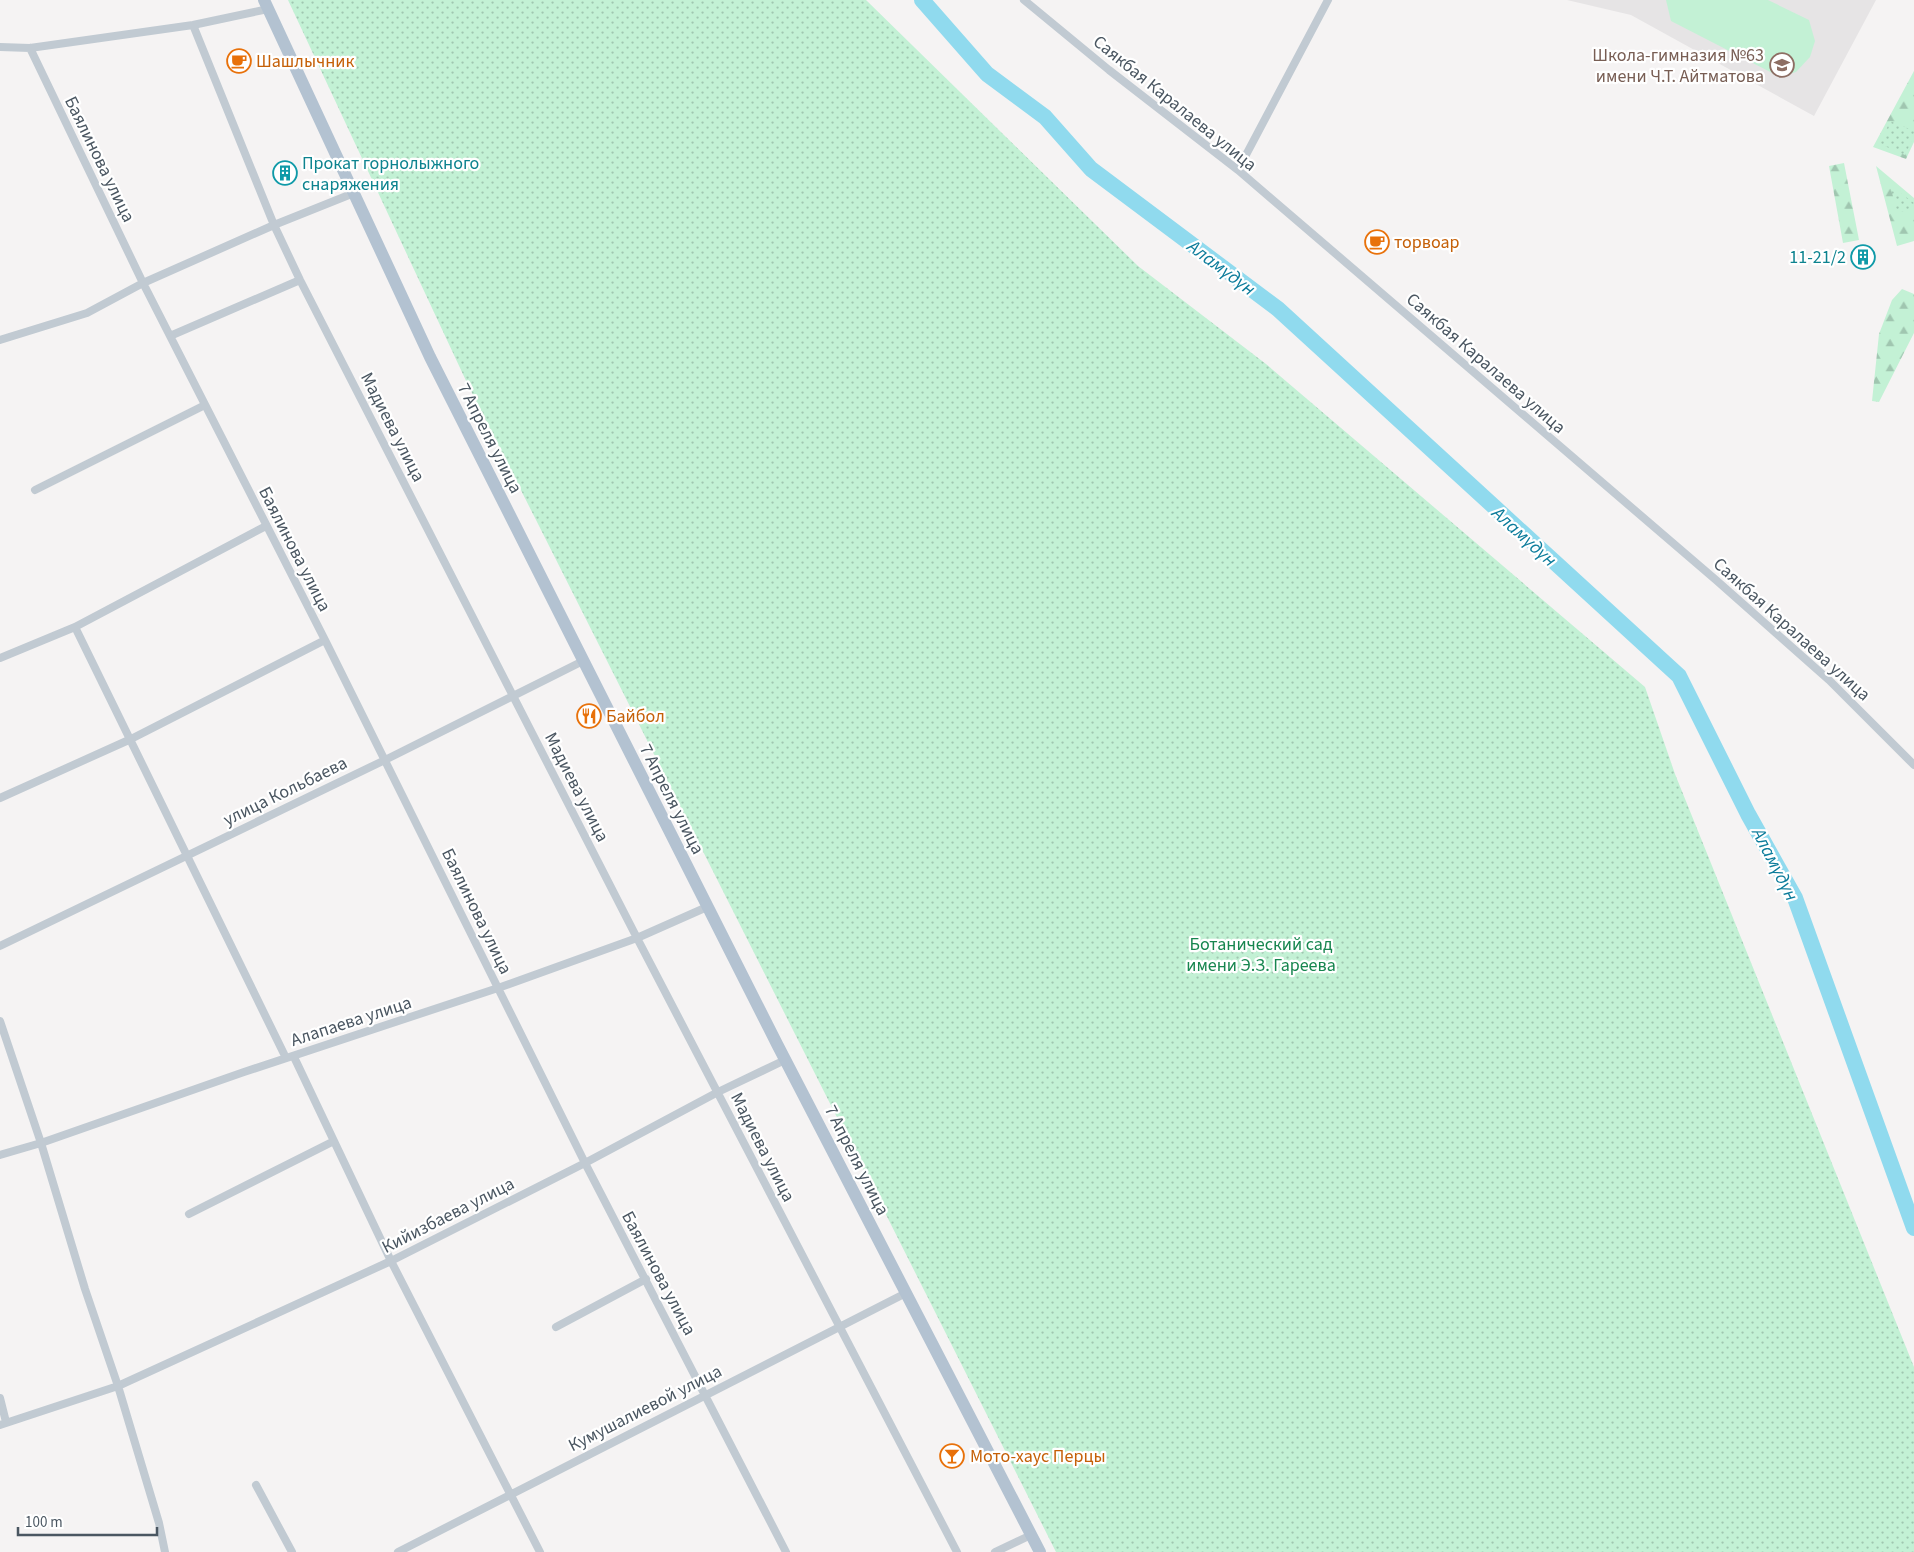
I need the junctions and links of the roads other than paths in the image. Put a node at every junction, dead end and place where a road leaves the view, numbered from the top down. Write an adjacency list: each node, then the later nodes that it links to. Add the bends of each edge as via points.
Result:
1 (1024, 0): 7 (street, Саякбая Каралаева улица)
2 (1328, 0): 7 (street)
3 (266, 5): 4 (street); 8 (main road, 7 Апреля улица)
4 (193, 25): 6 (street); 9 (street, Мадиева улица)
5 (0, 47): 6 (street)
6 (30, 48): 11 (street, Баялинова улица)
7 (1238, 170): 24 (street, Саякбая Каралаева улица, via 1762,620 1829,680)
8 (354, 193): 9 (street); 20 (main road, 7 Апреля улица, via 430,358)
9 (274, 224): 10 (street, Мадиева улица); 11 (street)
10 (300, 280): 12 (street); 21 (street, Мадиева улица)
11 (143, 283): 12 (street, Баялинова улица); 13 (street, via 87,313)
12 (170, 336): 14 (street, Баялинова улица)
13 (0, 340)
14 (205, 405): 15 (street); 16 (street, Баялинова улица)
15 (35, 490)
16 (266, 526): 17 (street); 18 (street, Баялинова улица)
17 (75, 627): 19 (street); 22 (street)
18 (326, 640): 22 (street); 23 (street, Баялинова улица)
19 (0, 658)
20 (583, 661): 21 (street, улица Кольбаева); 27 (main road, 7 Апреля улица)
21 (514, 695): 23 (street, улица Кольбаева); 28 (street, Мадиева улица)
22 (130, 739): 25 (street); 26 (street)
23 (385, 760): 26 (street, улица Кольбаева); 30 (street, Баялинова улица)
24 (1914, 765)
25 (0, 798)
26 (187, 855): 29 (street, улица Кольбаева); 32 (street)
27 (708, 907): 28 (street, Алапаева улица); 33 (main road, 7 Апреля улица)
28 (637, 938): 30 (street, Алапаева улица); 34 (street, Мадиева улица)
29 (0, 946)
30 (498, 988): 32 (street, Алапаева улица); 38 (street, Баялинова улица)
31 (0, 1021): 36 (street)
32 (290, 1058): 35 (street); 36 (street, Алапаева улица)
33 (786, 1060): 34 (street, Кийизбаева улица); 42 (main road, 7 Апреля улица)
34 (718, 1092): 38 (street, Кийизбаева улица); 43 (street, Мадиева улица)
35 (334, 1141): 39 (street); 40 (street)
36 (41, 1143): 37 (street, Алапаева улица); 45 (street)
37 (0, 1155)
38 (585, 1163): 40 (street, Кийизбаева улица); 41 (street, Баялинова улица)
39 (189, 1214)
40 (391, 1261): 45 (street, Кийизбаева улица); 50 (street)
41 (646, 1279): 44 (street); 46 (street, Баялинова улица)
42 (906, 1293): 43 (street, Кумушалиевой улица); 51 (main road, 7 Апреля улица)
43 (838, 1326): 46 (street, Кумушалиевой улица); 57 (street, Мадиева улица)
44 (556, 1327)
45 (118, 1386): 48 (street, Кийизбаева улица); 52 (street)
46 (706, 1394): 50 (street, Кумушалиевой улица); 56 (street, Баялинова улица)
47 (0, 1398): 48 (street)
48 (3, 1423)
49 (256, 1484): 53 (street)
50 (510, 1494): 54 (street, Кумушалиевой улица); 55 (street)
51 (1031, 1535): 58 (street); 59 (main road, 7 Апреля улица)
52 (165, 1552)
53 (292, 1552)
54 (398, 1552)
55 (540, 1552)
56 (786, 1552)
57 (957, 1552)
58 (995, 1552)
59 (1040, 1552)

